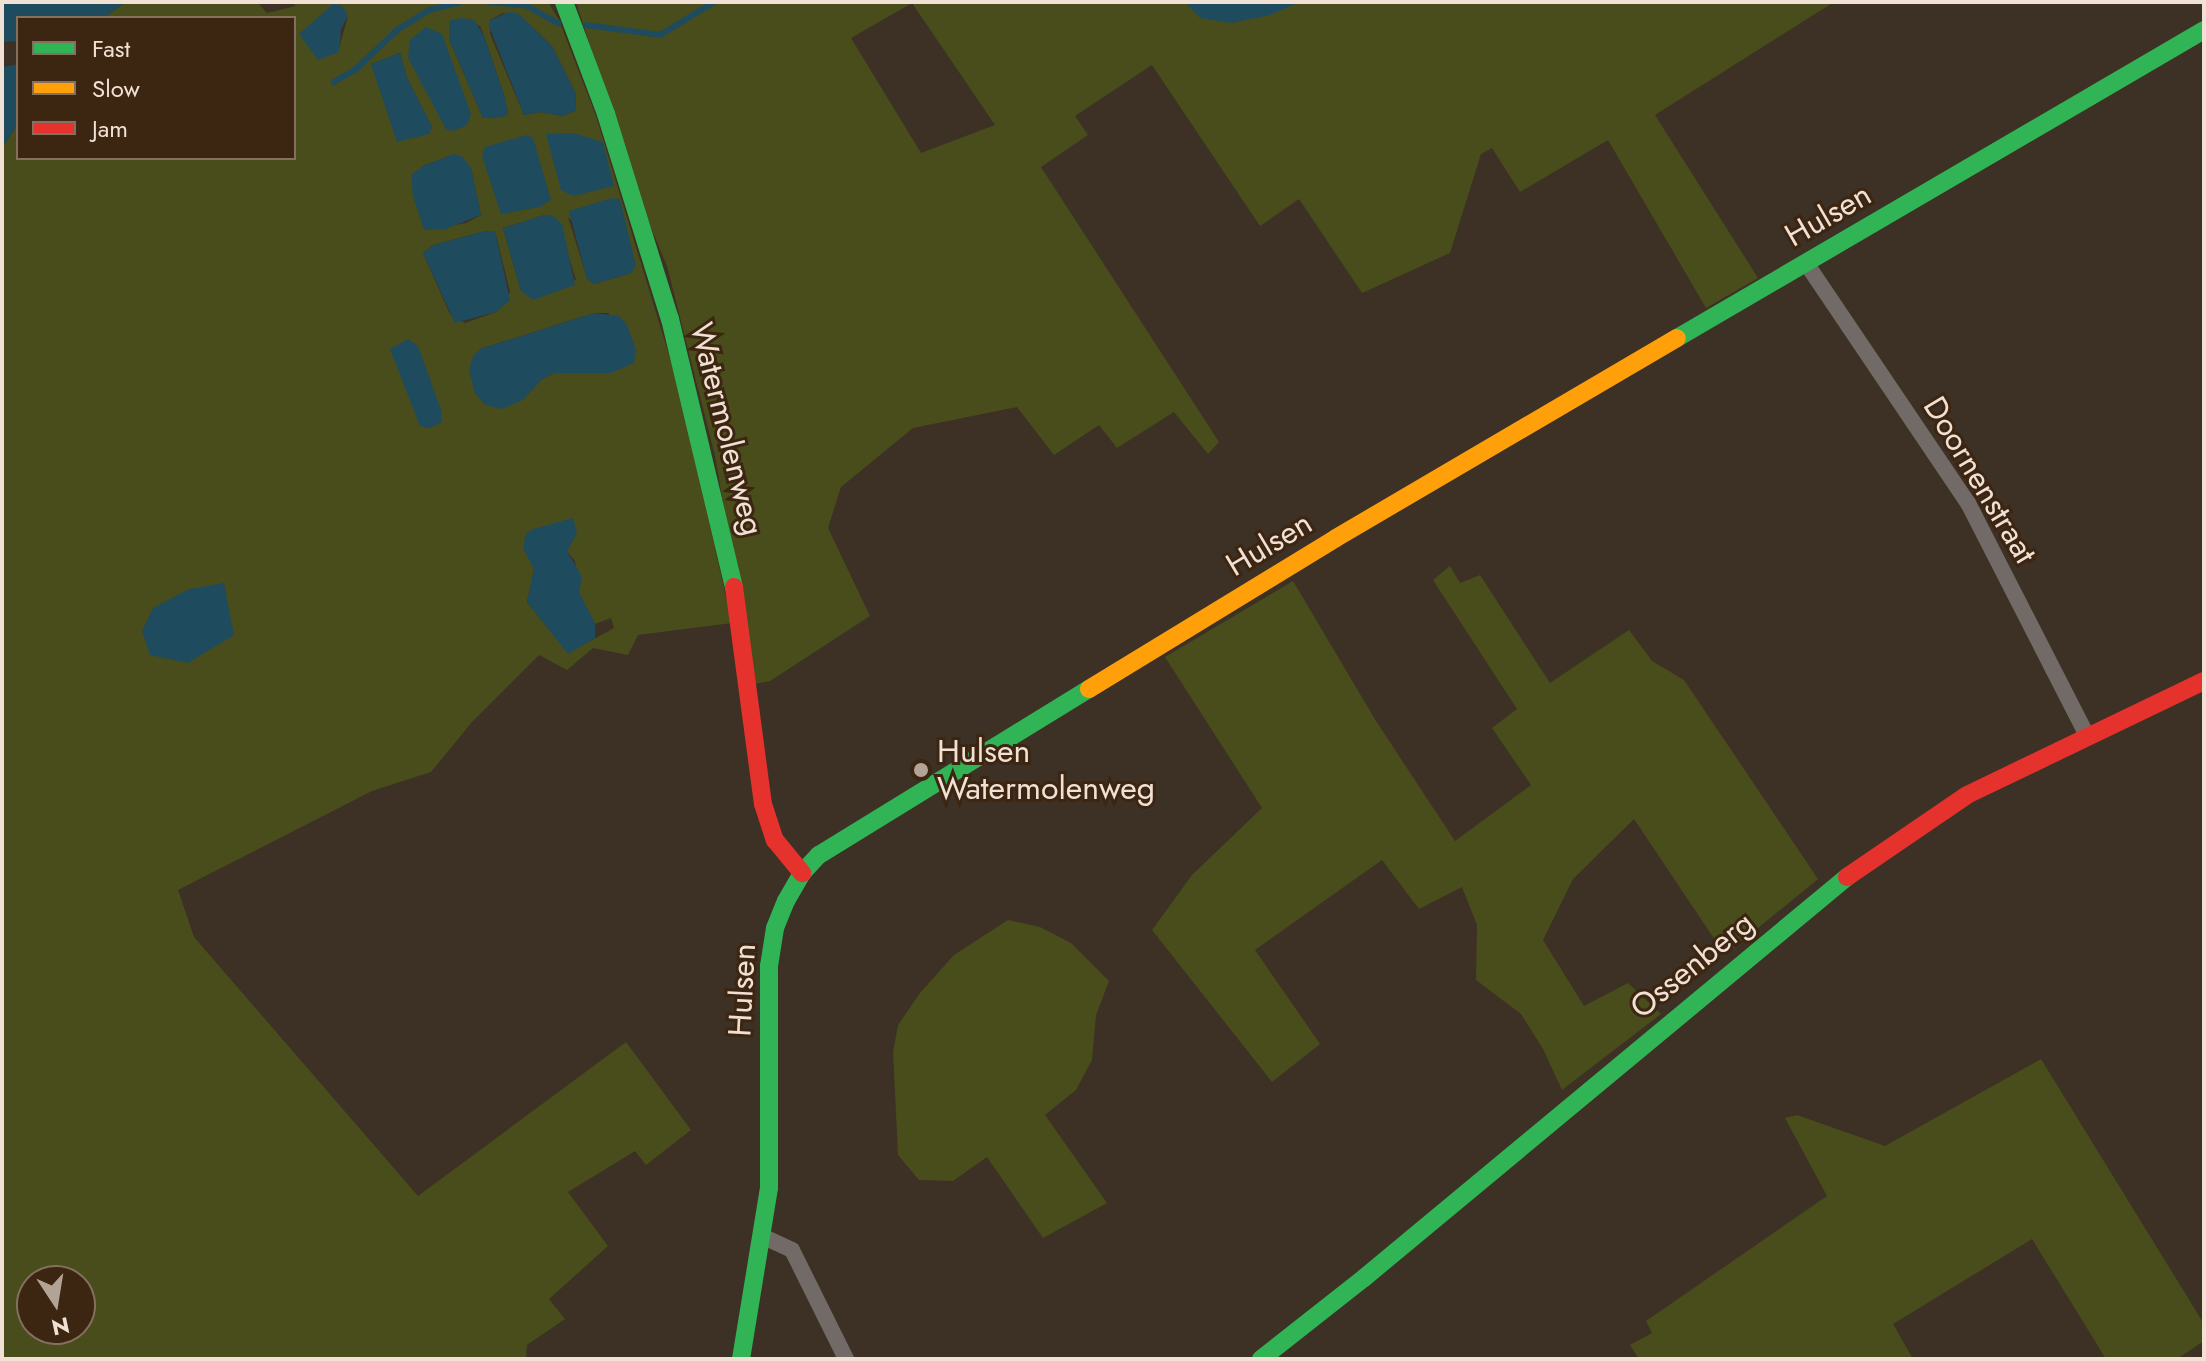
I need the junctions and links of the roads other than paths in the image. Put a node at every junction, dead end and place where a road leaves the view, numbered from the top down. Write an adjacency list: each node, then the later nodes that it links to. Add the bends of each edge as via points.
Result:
1 (564, 2): 6 (street, Watermolenweg, via 606,114 670,319 736,597 763,804 775,840)
2 (2204, 30): 3 (street, Hulsen)
3 (1806, 263): 5 (street, Doornenstraat, via 1968,503); 6 (street, Hulsen, via 1322,546 835,844)
4 (2204, 681): 5 (street, Ossenberg)
5 (2088, 737): 10 (street, Ossenberg, via 1939,811 1839,883)
6 (802, 873): 7 (street, Hulsen, via 775,928 769,966 769,1188)
7 (764, 1237): 8 (street, Hulsen); 9 (street, via 792,1250)
8 (741, 1359)
9 (846, 1359)
10 (1261, 1359)

